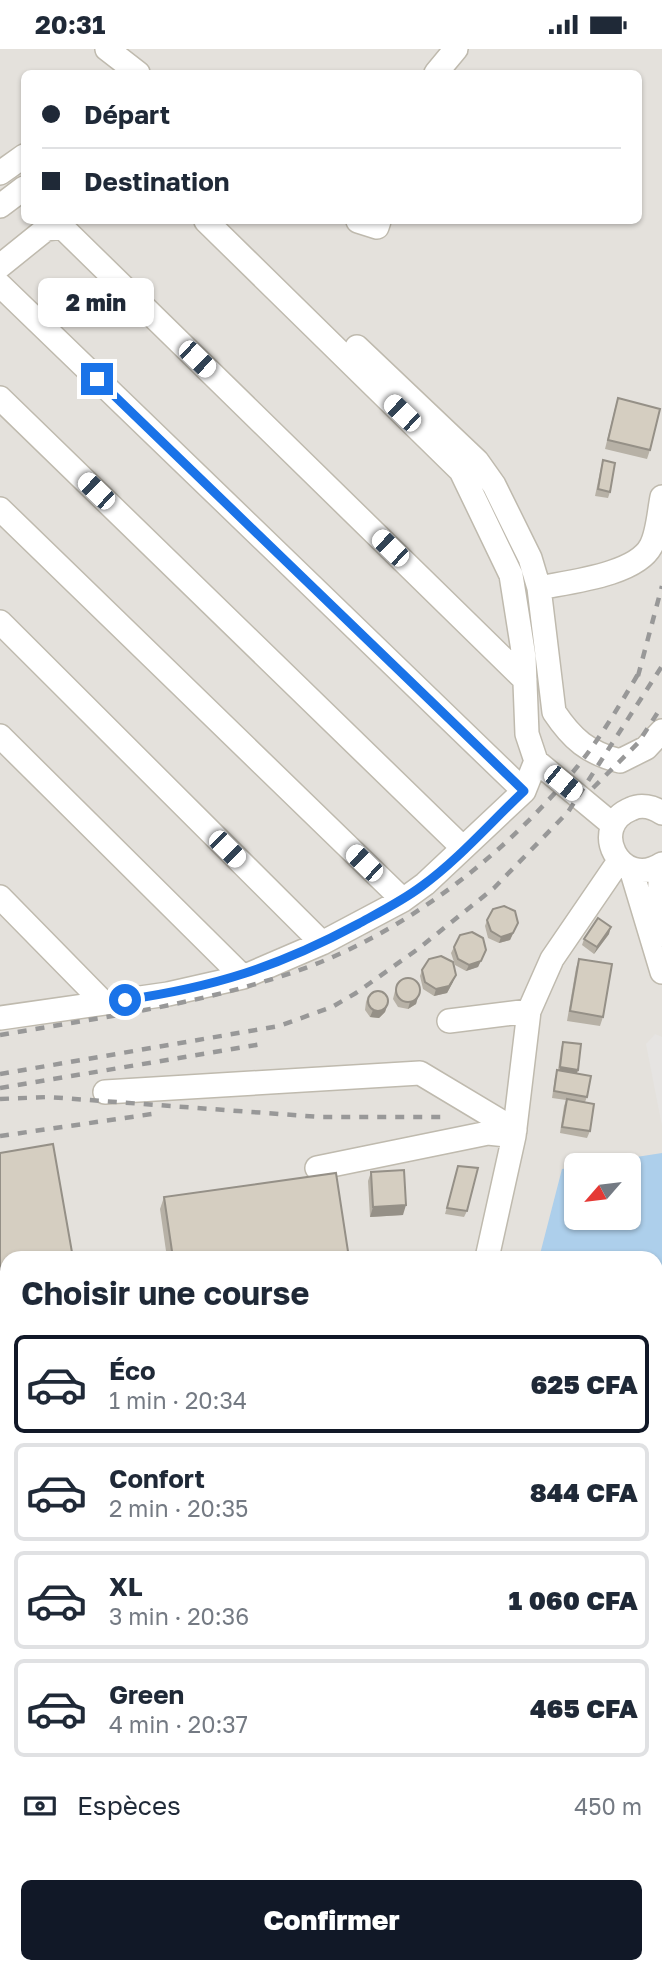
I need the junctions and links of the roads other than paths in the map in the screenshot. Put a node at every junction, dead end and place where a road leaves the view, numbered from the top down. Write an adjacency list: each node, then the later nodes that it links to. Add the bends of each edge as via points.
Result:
1 (107, 49): 2 (street)
2 (134, 70)
3 (21, 158): 4 (street)
4 (0, 173)
5 (21, 190): 6 (street)
6 (0, 206)
7 (209, 224): 16 (street, via 461,471 511,575)
8 (228, 224): 14 (street, via 477,461 530,558)
9 (0, 266): 16 (street, via 46,229 62,227)
10 (0, 285): 20 (street)
11 (0, 398): 23 (street)
12 (662, 497): 14 (street, via 651,547 633,563 597,577)
13 (0, 509): 27 (street)
14 (539, 588): 17 (street, via 554,712 576,741 589,751 620,761 646,748)
15 (0, 622): 28 (street)
16 (525, 680): 19 (street, via 527,734)
17 (662, 731)
18 (0, 736): 30 (street)
19 (536, 761): 20 (street); 22 (street)
20 (524, 791): 23 (street)
21 (662, 813): 22 (street, via 636,807 623,813)
22 (614, 825): 24 (street, via 611,846)
23 (463, 848): 27 (street)
24 (625, 865): 25 (street, via 646,871); 29 (street); 32 (street, via 552,959)
25 (661, 865): 29 (street)
26 (0, 897): 31 (street)
27 (403, 900): 28 (street)
28 (322, 943): 30 (street)
29 (659, 961)
30 (243, 977): 31 (street)
31 (104, 1003): 33 (street)
32 (529, 1011): 34 (street); 36 (street)
33 (0, 1018)
34 (449, 1021)
35 (105, 1092): 36 (street, via 420,1073)
36 (514, 1133): 37 (street, via 488,1133); 38 (street)
37 (317, 1168)
38 (489, 1251)

